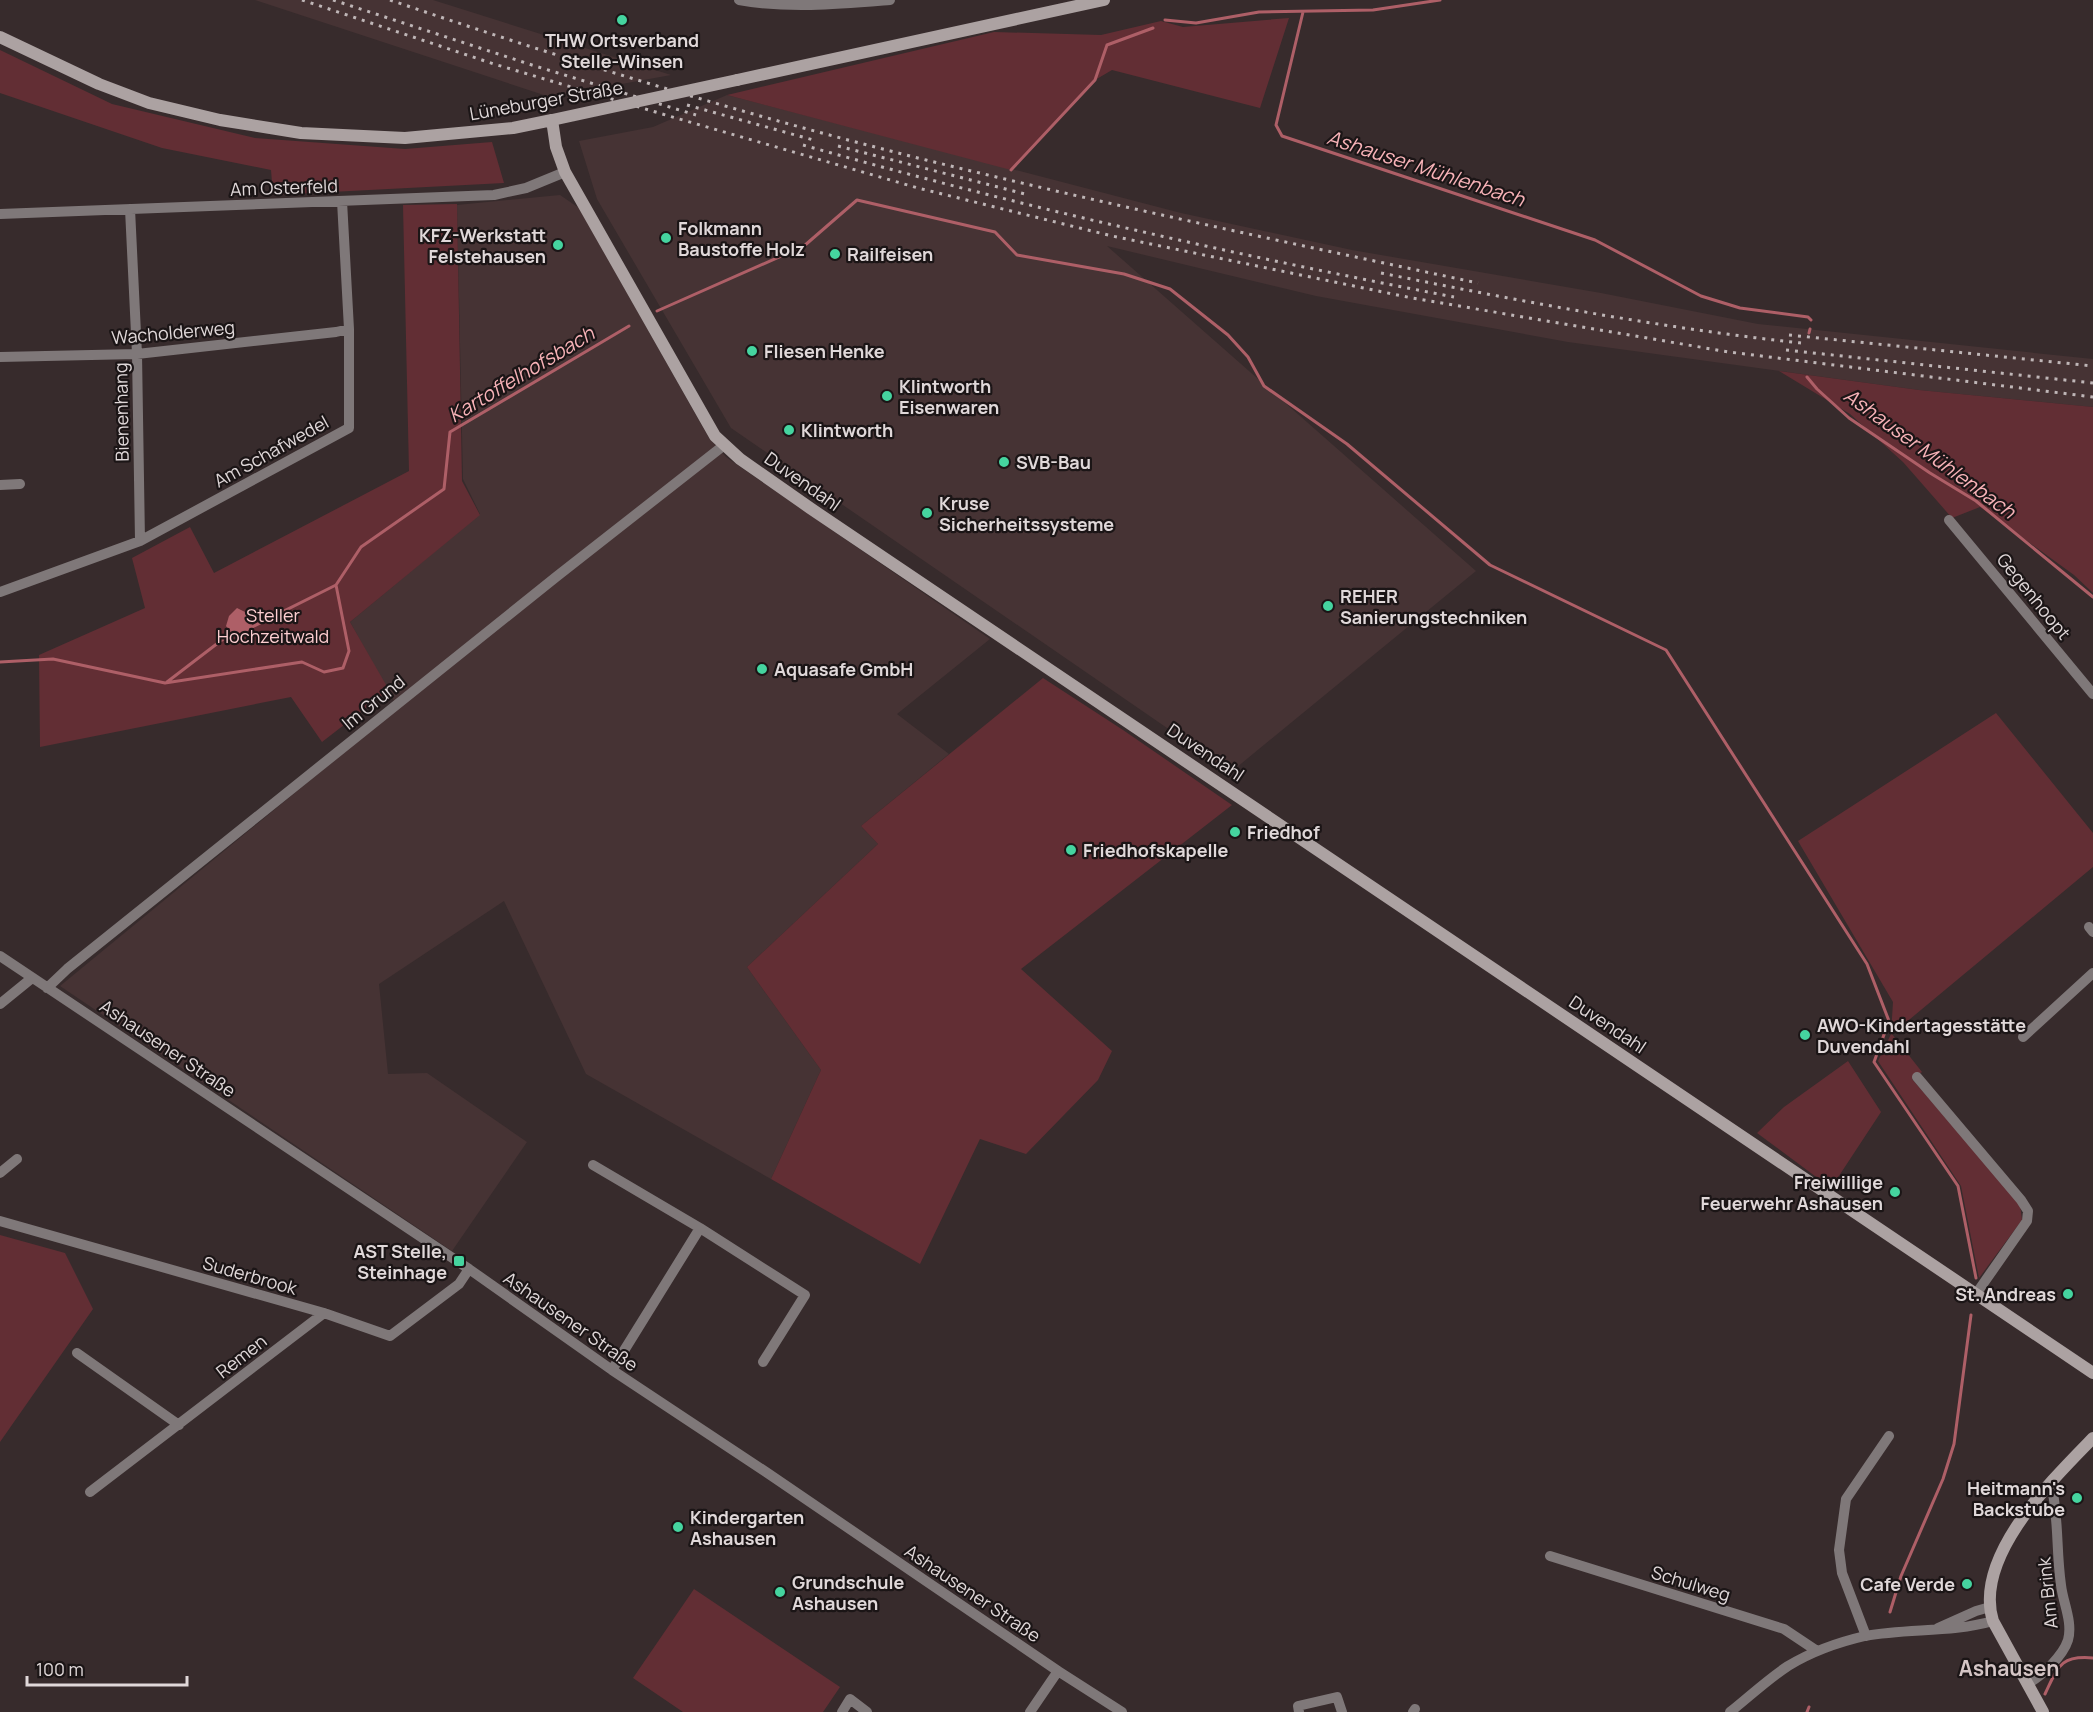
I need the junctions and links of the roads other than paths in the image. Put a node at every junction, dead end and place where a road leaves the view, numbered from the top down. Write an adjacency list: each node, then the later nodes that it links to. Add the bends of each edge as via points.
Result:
1 (739, 0): 2 (street, via 840,4)
2 (890, 0)
3 (1104, 0): 5 (street, Lüneburger Straße, bridge)
4 (0, 37): 5 (street, Lüneburger Straße, via 149,103 301,133 405,138 513,128)
5 (552, 120): 6 (street, Duvendahl)
6 (565, 172): 7 (street, Am Osterfeld, via 526,188 494,195); 13 (street, Duvendahl)
7 (342, 201): 8 (street, Am Osterfeld); 10 (street, Am Schafwedel)
8 (130, 209): 9 (street, Am Osterfeld); 11 (street, Bienenhang)
9 (0, 214)
10 (349, 329): 11 (street, Wacholderweg); 17 (street, Am Schafwedel, via 349,428)
11 (136, 354): 12 (street, Wacholderweg); 17 (street, Bienenhang)
12 (0, 357)
13 (723, 446): 23 (street, Im Grund); 34 (street, Duvendahl)
14 (0, 484): 15 (street)
15 (20, 484)
16 (1948, 520): 19 (street, Gegenhoopt)
17 (140, 542): 18 (street, Am Schafwedel)
18 (0, 592)
19 (2093, 694)
20 (0, 956): 22 (street, Ashausener Straße)
21 (2093, 973): 25 (street)
22 (32, 978): 23 (street, Ashausener Straße); 24 (street)
23 (47, 988): 33 (street, Ashausener Straße)
24 (0, 1004)
25 (2023, 1037)
26 (1917, 1077): 34 (street, via 2028,1211 2027,1221)
27 (0, 1157): 30 (street)
28 (17, 1159): 30 (street)
29 (593, 1165): 32 (street)
30 (4, 1170)
31 (0, 1221): 35 (street, Suderbrook)
32 (700, 1228): 37 (street, via 805,1295); 38 (street)
33 (469, 1269): 35 (street, Suderbrook, via 459,1284 390,1336); 38 (street, Ashausener Straße)
34 (1976, 1294): 39 (street, Duvendahl)
35 (324, 1313): 40 (street, Remen)
36 (77, 1353): 40 (street)
37 (763, 1362)
38 (612, 1370): 51 (street, Ashausener Straße)
39 (2093, 1373)
40 (179, 1425): 44 (street, Remen)
41 (1889, 1436): 49 (street, via 1846,1499 1839,1550 1842,1573)
42 (2093, 1438): 43 (street)
43 (2051, 1483): 46 (street, via 2026,1514 1999,1559 1990,1586); 52 (street, Am Brink, via 2068,1640 2040,1677)
44 (90, 1492)
45 (1550, 1556): 50 (street, Schulweg, via 1784,1629)
46 (1990, 1607): 47 (street); 48 (street)
47 (1993, 1621): 48 (street, via 1954,1630); 52 (street)
48 (1938, 1629): 49 (street)
49 (1866, 1636): 50 (street)
50 (1817, 1651): 59 (street, via 1787,1667)
51 (1058, 1671): 55 (street); 56 (street, Ashausener Straße)
52 (2027, 1684): 60 (street)
53 (842, 1712): 54 (street, via 850,1700)
54 (867, 1712)
55 (1030, 1712)
56 (1122, 1712)
57 (1299, 1712): 58 (street, via 1298,1706 1337,1697)
58 (1342, 1712)
59 (1730, 1712)
60 (2043, 1712)

